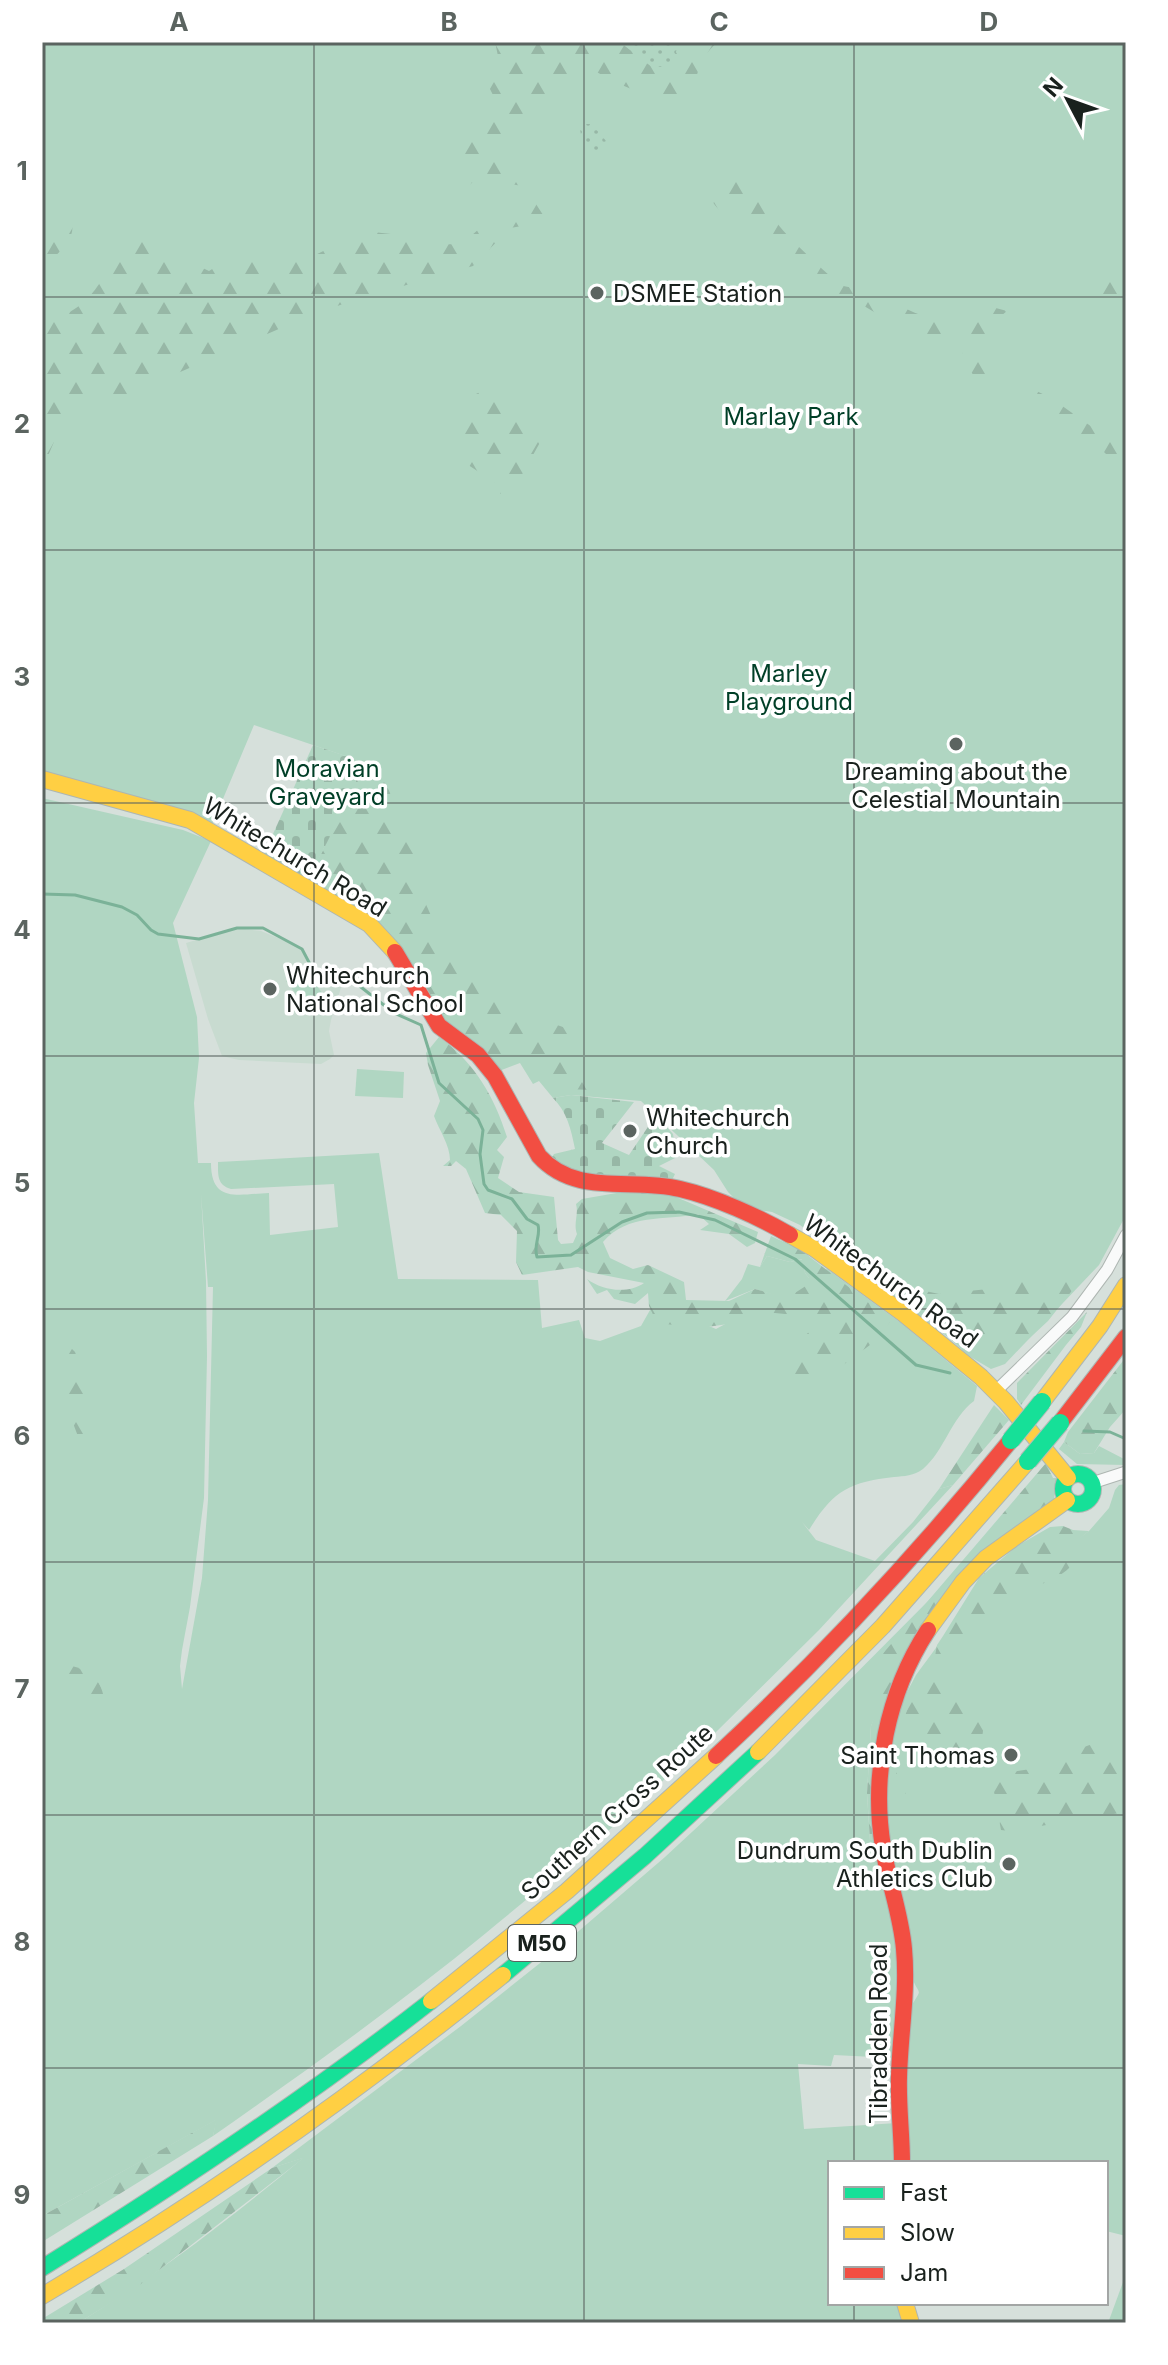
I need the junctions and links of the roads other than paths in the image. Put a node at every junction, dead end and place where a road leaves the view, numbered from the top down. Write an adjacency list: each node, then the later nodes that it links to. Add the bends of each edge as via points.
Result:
1 (42, 779): 5 (main road, Whitechurch Road, via 190,820 369,924 398,956 439,1026 478,1055 495,1076 549,1167 583,1182 668,1185 769,1223 815,1249 904,1314)
2 (1126, 1235): 5 (street, via 1072,1317)
3 (1126, 1285): 11 (main road, Southern Cross Route / M50, bridge, via 962,1502 783,1692 615,1850 501,1947 303,2098)
4 (1126, 1337): 12 (main road, Southern Cross Route / M50, bridge, via 968,1532 828,1681 677,1826 578,1913 326,2111)
5 (996, 1391): 7 (main road, Whitechurch Road)
6 (1126, 1472): 8 (street)
7 (1068, 1478): 8 (main road, via 1082,1474); 9 (main road, via 1063,1486)
8 (1092, 1483): 9 (main road, via 1093,1494 1086,1502)
9 (1067, 1500): 10 (main road, Tibradden Road, via 986,1559 945,1604 909,1663 885,1735 881,1834 904,1951)
10 (902, 2161)
11 (42, 2268)
12 (42, 2296)

